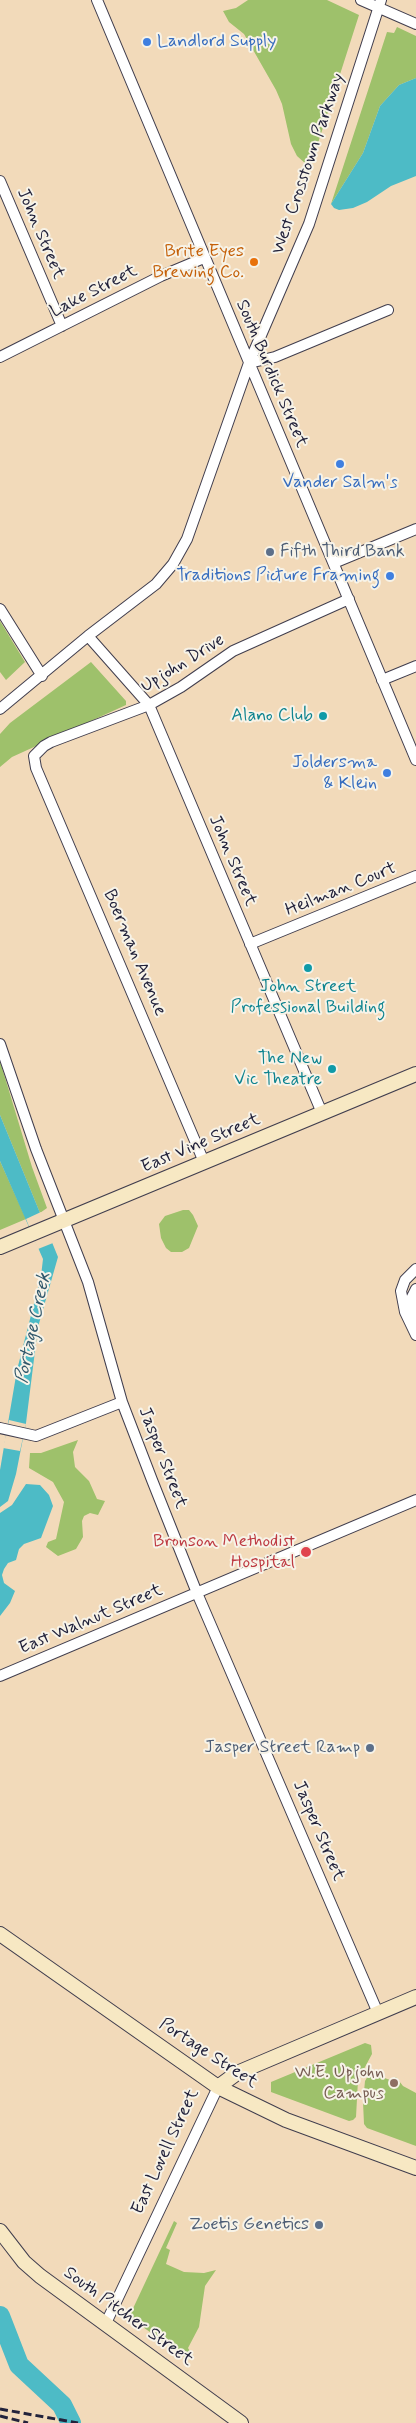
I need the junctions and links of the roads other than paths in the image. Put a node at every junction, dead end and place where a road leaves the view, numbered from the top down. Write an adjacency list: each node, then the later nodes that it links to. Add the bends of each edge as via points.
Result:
1 (97, 0): 6 (street, South Burdick Street)
2 (362, 0): 3 (street)
3 (380, 4): 4 (street); 10 (street, West Crosstown Parkway, via 309,224)
4 (416, 24)
5 (0, 181): 8 (street, John Street)
6 (204, 258): 8 (street, Lake Street); 10 (street, South Burdick Street)
7 (388, 310): 10 (street, via 275,357)
8 (62, 326): 9 (street, Lake Street)
9 (0, 357)
10 (249, 363): 12 (street, South Burdick Street); 15 (street, West Crosstown Parkway, via 194,521 173,564 156,584)
11 (416, 529): 12 (street)
12 (334, 563): 13 (street, South Burdick Street)
13 (349, 599): 18 (street, South Burdick Street); 19 (street, Upjohn Drive, via 233,651)
14 (0, 610): 17 (street)
15 (88, 636): 17 (street, West Crosstown Parkway); 19 (street, John Street)
16 (416, 666): 18 (street)
17 (42, 676): 20 (street, West Crosstown Parkway)
18 (382, 680): 22 (street, South Burdick Street)
19 (149, 705): 21 (street, Upjohn Drive, via 51,742); 24 (street, John Street)
20 (0, 709)
21 (34, 756): 28 (street, Boerman Avenue, via 36,768)
22 (416, 760)
23 (416, 876): 24 (street, Heilman Court)
24 (250, 944): 27 (street, John Street)
25 (0, 1044): 29 (street, Jasper Street)
26 (416, 1074): 27 (street, East Vine Street)
27 (322, 1114): 28 (street, East Vine Street)
28 (204, 1162): 29 (street, East Vine Street)
29 (64, 1221): 30 (street, East Vine Street); 34 (street, Jasper Street, via 88,1282)
30 (0, 1247)
31 (416, 1269): 33 (street, via 405,1280 401,1291 405,1312)
32 (416, 1288): 33 (street, via 411,1299)
33 (414, 1330)
34 (122, 1402): 35 (street, via 41,1434); 37 (street, Jasper Street)
35 (3, 1429)
36 (416, 1500): 37 (street, East Walnut Street)
37 (197, 1593): 38 (street, East Walnut Street); 41 (street, Jasper Street)
38 (0, 1676)
39 (0, 1934): 42 (street, Portage Street)
40 (416, 1997): 41 (street, East Lovell Street)
41 (378, 2013): 42 (street, East Lovell Street, via 238,2073)
42 (218, 2087): 43 (street, Portage Street, via 286,2120); 45 (street, East Lovell Street)
43 (416, 2168)
44 (0, 2233): 45 (street, South Pitcher Street, via 40,2276)
45 (106, 2323): 46 (street, South Pitcher Street)
46 (241, 2423)

